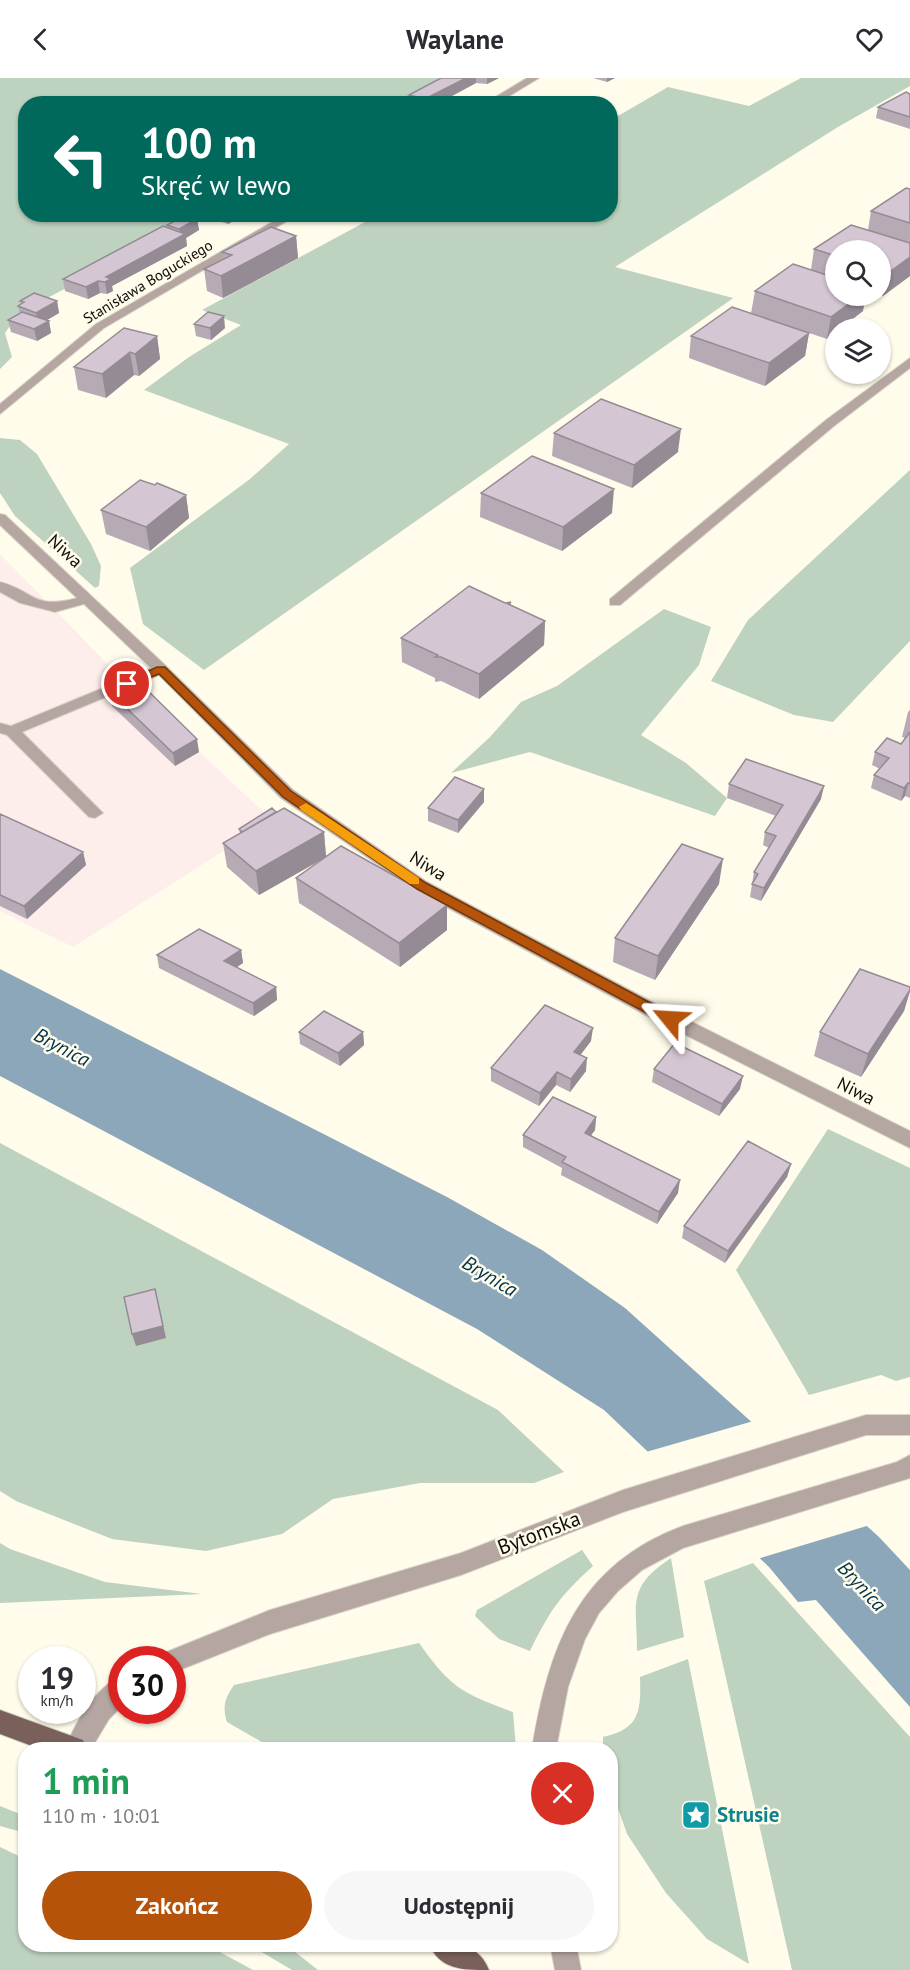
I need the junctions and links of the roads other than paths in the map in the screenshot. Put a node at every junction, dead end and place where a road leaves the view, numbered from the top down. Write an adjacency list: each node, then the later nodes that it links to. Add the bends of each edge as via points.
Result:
1 (534, 78): 2 (street)
2 (502, 96)
3 (280, 222): 5 (street, Stanisława Boguckiego, via 100,326)
4 (910, 362): 9 (street, via 830,423)
5 (0, 411)
6 (0, 518): 8 (street, Niwa)
7 (0, 586): 8 (street, via 55,609)
8 (87, 599): 10 (street, Niwa)
9 (615, 602)
10 (161, 669): 11 (street); 13 (street, Niwa, via 287,794 422,886 650,1009)
11 (6, 730): 12 (street)
12 (95, 813)
13 (910, 1140)
14 (910, 1425): 16 (street, Bytomska, via 866,1425 623,1501 405,1583 270,1622)
15 (907, 1468): 21 (street, via 672,1541 629,1566 579,1622 562,1660)
16 (186, 1655)
17 (108, 1702): 20 (street)
18 (0, 1722): 19 (main road)
19 (56, 1742)
20 (79, 1742)
21 (545, 1742)
22 (452, 1952): 24 (main road)
23 (565, 1952): 25 (street)
24 (476, 1970)
25 (568, 1970)

